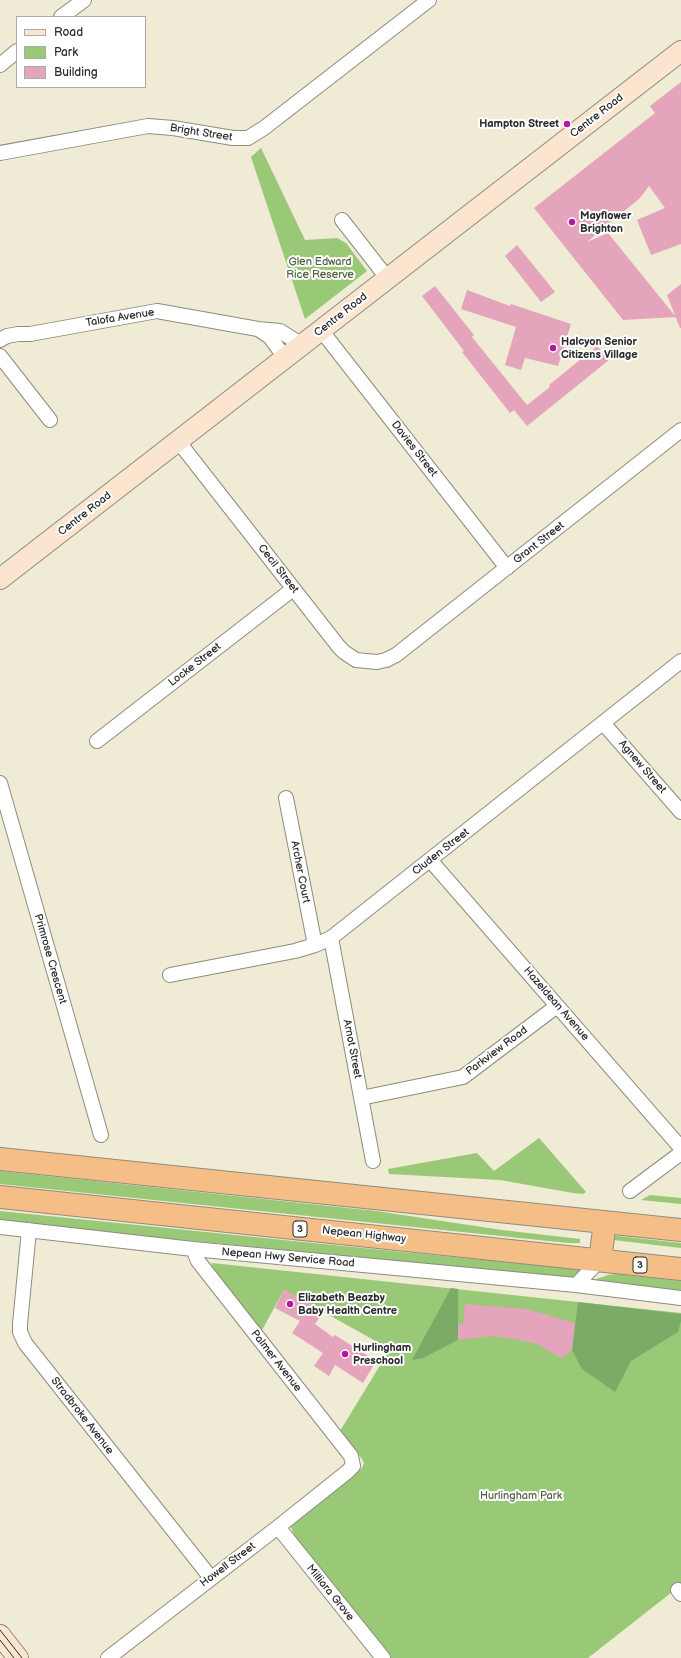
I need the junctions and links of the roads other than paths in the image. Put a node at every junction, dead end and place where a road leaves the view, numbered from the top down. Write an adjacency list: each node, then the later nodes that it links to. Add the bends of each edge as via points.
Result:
1 (84, 0): 3 (street)
2 (429, 0): 7 (street, Bright Street, via 248,138 148,126)
3 (63, 16)
4 (681, 51): 9 (main road, Centre Road)
5 (16, 52): 6 (street)
6 (0, 65)
7 (0, 153)
8 (342, 220): 9 (street)
9 (388, 279): 11 (main road, Centre Road)
10 (258, 329): 12 (street, Talofa Avenue, via 152,311); 14 (street, Talofa Avenue, via 280,331); 17 (street, Talofa Avenue, via 270,337)
11 (321, 330): 14 (main road, Centre Road); 21 (street, Davies Street)
12 (30, 334): 13 (street, Talofa Avenue, via 18,334); 15 (street, Talofa Avenue, via 12,341)
13 (0, 340)
14 (302, 345): 17 (main road, Centre Road)
15 (0, 350)
16 (0, 356): 18 (street)
17 (285, 358): 20 (main road, Centre Road)
18 (50, 420)
19 (681, 430): 21 (street, Grant Street)
20 (178, 441): 22 (main road, Centre Road); 23 (street, Cecil Street)
21 (506, 568): 24 (street, Grant Street)
22 (0, 579)
23 (293, 589): 24 (street, Cecil Street, via 349,656 356,660 377,662); 27 (street, Locke Street)
24 (396, 655)
25 (681, 661): 26 (street, Cluden Street)
26 (603, 723): 30 (street, Agnew Street); 31 (street, Cluden Street)
27 (97, 741)
28 (0, 783): 37 (street, Primrose Crescent)
29 (286, 798): 33 (street, Archer Court)
30 (681, 812)
31 (430, 860): 32 (street, Cluden Street); 35 (street, Hazeldean Avenue)
32 (331, 938): 33 (street, Cluden Street); 36 (street, Arnot Street)
33 (314, 945): 34 (street, Cluden Street)
34 (170, 975)
35 (557, 1006): 36 (street, Parkview Road, via 463,1077); 38 (street, Hazeldean Avenue)
36 (361, 1098): 41 (street, Arnot Street)
37 (100, 1135)
38 (681, 1148)
39 (681, 1153): 42 (street)
40 (0, 1159): 44 (highway)
41 (373, 1161)
42 (630, 1191)
43 (0, 1197): 49 (highway, Nepean Highway / 3)
44 (605, 1222): 47 (highway); 49 (highway)
45 (0, 1227): 46 (street, Nepean Hwy Service Road)
46 (29, 1230): 48 (street, Nepean Hwy Service Road); 55 (street, Stradbroke Avenue, via 20,1324 20,1332 25,1343)
47 (681, 1230)
48 (193, 1249): 51 (street, Nepean Hwy Service Road); 53 (street, Palmer Avenue, via 198,1262 351,1456 353,1466)
49 (600, 1260): 50 (highway, Nepean Highway / 3); 51 (street)
50 (681, 1269)
51 (576, 1285): 52 (street, Nepean Hwy Service Road)
52 (681, 1298)
53 (348, 1472): 54 (street, Howell Street)
54 (278, 1527): 55 (street, Howell Street); 59 (street, Milliara Grove)
55 (211, 1578): 58 (street, Howell Street)
56 (0, 1635): 57 (main road)
57 (18, 1658)
58 (108, 1658)
59 (383, 1658)

